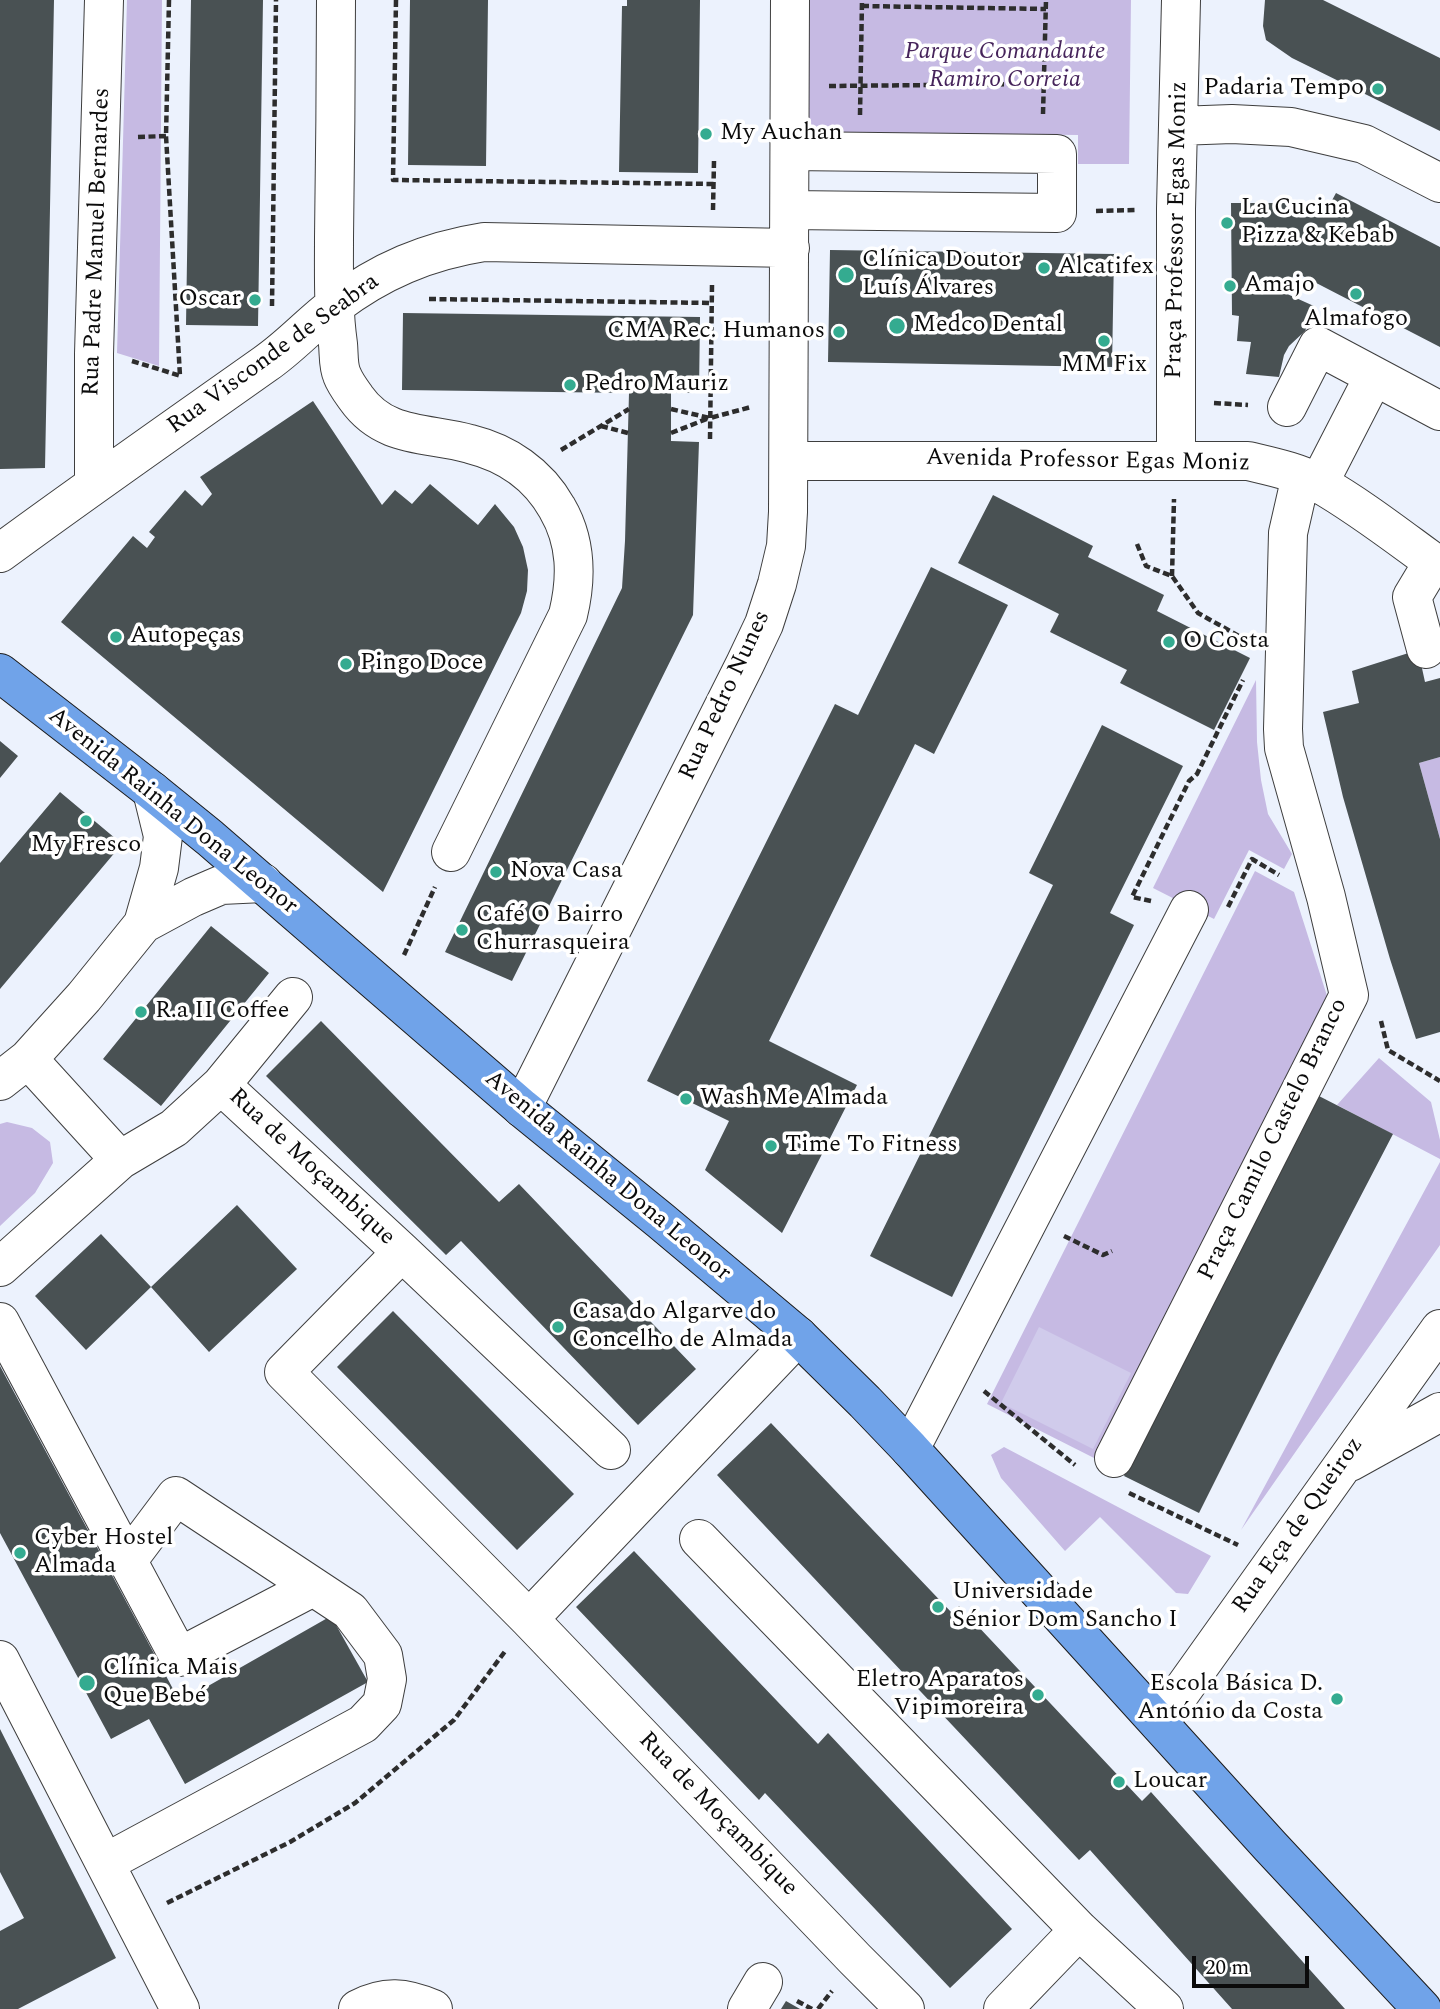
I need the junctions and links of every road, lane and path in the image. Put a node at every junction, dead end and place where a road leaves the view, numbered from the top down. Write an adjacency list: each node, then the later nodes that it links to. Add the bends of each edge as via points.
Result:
1 (104, 0): 46 (street, Rua Padre Manuel Bernardes, via 93,354)
2 (169, 0): 30 (path, via 166,136)
3 (276, 0): 28 (path)
4 (336, 0): 29 (street)
5 (396, 0): 20 (path, via 393,180)
6 (790, 0): 13 (street)
7 (1046, 0): 10 (path)
8 (1181, 0): 14 (street, Praça Professor Egas Moniz)
9 (862, 3): 10 (path); 12 (path)
10 (1046, 9): 11 (path)
11 (1044, 84): 12 (path); 17 (path)
12 (860, 85): 13 (path); 16 (path)
13 (790, 86): 15 (street)
14 (1178, 126): 19 (street, via 1291,127 1364,144); 21 (street, Praça Professor Egas Moniz)
15 (790, 151): 16 (street); 22 (street)
16 (859, 152): 17 (street)
17 (1043, 154): 23 (street, via 1057,154)
18 (714, 161): 20 (path)
19 (1440, 183)
20 (714, 184): 24 (path)
21 (1176, 209): 23 (path); 44 (street, Praça Professor Egas Moniz)
22 (790, 210): 23 (street); 25 (street)
23 (1057, 213)
24 (713, 247): 25 (street, Rua Visconde de Seabra); 27 (path); 29 (street, Rua Visconde de Seabra, via 484,242 451,247 371,280)
25 (790, 248): 32 (street, Rua Pedro Nunes)
26 (421, 299): 27 (path)
27 (712, 303): 37 (path)
28 (272, 307)
29 (333, 307): 43 (street, via 341,374 360,404 378,420 394,429 495,452); 46 (street, Rua Visconde de Seabra, via 276,356)
30 (180, 376)
31 (1374, 376): 33 (street, via 1318,346); 36 (street); 45 (street, Praça Camilo Castelo Branco)
32 (790, 401): 37 (path); 42 (street, Rua Pedro Nunes)
33 (1287, 407)
34 (629, 409): 38 (path)
35 (671, 409): 37 (path)
36 (1440, 411)
37 (710, 418): 40 (path); 41 (path)
38 (600, 426): 39 (path); 43 (path)
39 (628, 433)
40 (671, 433)
41 (710, 439)
42 (790, 461): 44 (street, Avenida Professor Egas Moniz); 67 (street, Rua Pedro Nunes, via 786,546 764,624)
43 (526, 471): 56 (street, via 551,497 563,518 575,566 574,591 558,638)
44 (1175, 473): 45 (street, Avenida Professor Egas Moniz, via 1248,461); 50 (path)
45 (1310, 480): 49 (street, Avenida Professor Egas Moniz, via 1349,502); 62 (street, Praça Camilo Castelo Branco, via 1288,533 1284,748)
46 (94, 484): 48 (street, Rua Visconde de Seabra)
47 (1137, 544): 50 (path, via 1146,566)
48 (0, 554)
49 (1436, 565): 52 (street, via 1412,597)
50 (1172, 576): 51 (path, via 1198,613)
51 (1249, 642)
52 (1426, 649)
53 (1248, 671): 59 (path, via 1132,897)
54 (0, 673): 55 (main road, Avenida Rainha Dona Leonor)
55 (152, 791): 58 (main road, Avenida Rainha Dona Leonor); 60 (street, via 163,836)
56 (452, 852): 61 (path)
57 (1281, 875): 59 (path, via 1252,859)
58 (263, 883): 60 (street, via 221,885); 61 (main road, Avenida Rainha Dona Leonor)
59 (1206, 912): 69 (street)
60 (143, 924): 64 (street, via 84,997)
61 (387, 991): 67 (main road, Avenida Rainha Dona Leonor)
62 (1349, 995): 65 (path, via 1381,1018 1388,1050); 81 (street, Praça Camilo Castelo Branco)
63 (293, 997): 66 (street)
64 (14, 1070): 68 (street)
65 (1440, 1081)
66 (220, 1085): 68 (street, via 174,1128); 71 (street, Rua de Moçambique)
67 (522, 1108): 75 (main road, Avenida Rainha Dona Leonor)
68 (120, 1160): 72 (street)
69 (1029, 1220): 70 (path, via 1103,1255); 76 (street)
70 (1112, 1251)
71 (402, 1252): 79 (street, Rua de Moçambique); 86 (street, Rua de Moçambique, via 284,1372)
72 (0, 1267)
73 (0, 1322): 84 (street)
74 (1440, 1329): 80 (street, Rua Eça de Queiroz)
75 (798, 1336): 78 (main road, Avenida Rainha Dona Leonor); 86 (street)
76 (954, 1366): 78 (street); 81 (path)
77 (1440, 1412): 80 (street)
78 (910, 1449): 88 (main road, Avenida Rainha Dona Leonor)
79 (611, 1450)
80 (1342, 1467): 88 (street, Rua Eça de Queiroz)
81 (1108, 1474): 82 (path)
82 (1219, 1536)
83 (699, 1539): 91 (street)
84 (128, 1560): 85 (street, via 176,1496); 85 (street, via 180,1657)
85 (313, 1587): 89 (street, via 350,1611 383,1655 387,1679 382,1704 363,1724)
86 (529, 1619): 90 (path, via 454,1720 355,1803 290,1842); 95 (street, Rua de Moçambique)
87 (0, 1660): 89 (street)
88 (1159, 1723): 98 (main road, Avenida Rainha Dona Leonor)
89 (104, 1863): 90 (street)
90 (135, 1919): 92 (street)
91 (1079, 1930): 96 (street); 97 (street)
92 (180, 2009)
93 (358, 2009): 94 (street, via 375,2000 403,1999)
94 (433, 2009)
95 (905, 2009)
96 (1003, 2009)
97 (1164, 2009)
98 (1422, 2009)

